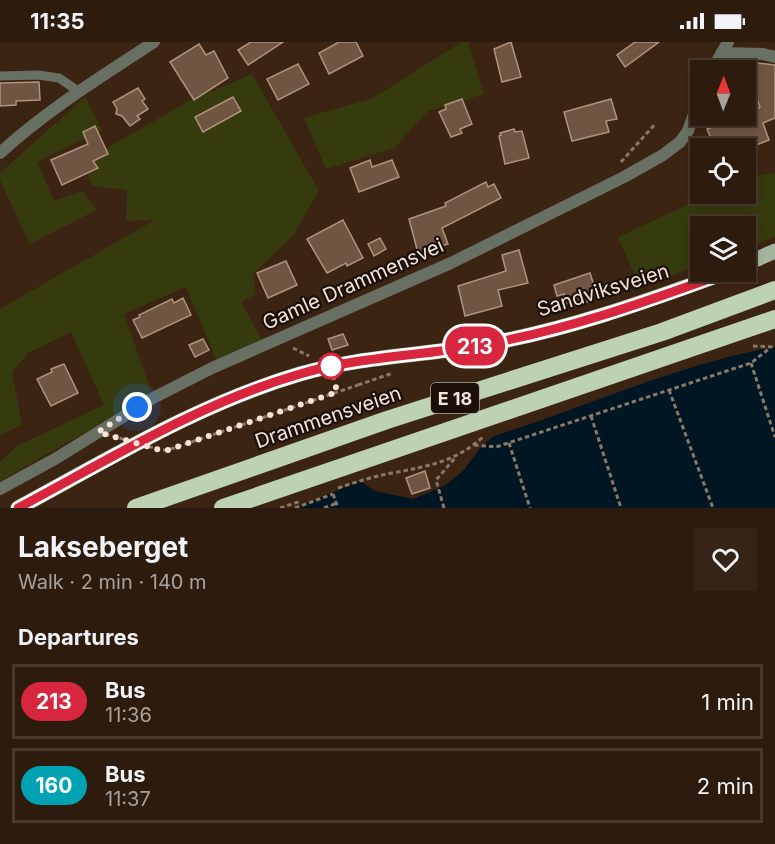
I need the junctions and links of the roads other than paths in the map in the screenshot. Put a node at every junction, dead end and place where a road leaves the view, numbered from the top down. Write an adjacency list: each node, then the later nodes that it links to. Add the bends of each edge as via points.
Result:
1 (154, 42): 5 (street)
2 (725, 47): 3 (street)
3 (775, 57)
4 (0, 76): 5 (lane, via 59,78)
5 (78, 91): 7 (street)
6 (690, 125): 13 (street, Gamle Drammensvei, via 680,142 624,177 451,263 379,292 155,396 56,459)
7 (0, 153)
8 (775, 251): 9 (main road)
9 (756, 260)
10 (699, 282): 14 (main road, Sandviksveien, via 521,337 352,362 281,380 188,418)
11 (775, 290): 15 (highway, Drammensveien / E 18, via 663,332 387,420)
12 (775, 319): 16 (highway, E 18)
13 (0, 489)
14 (18, 508)
15 (136, 508)
16 (223, 508)

